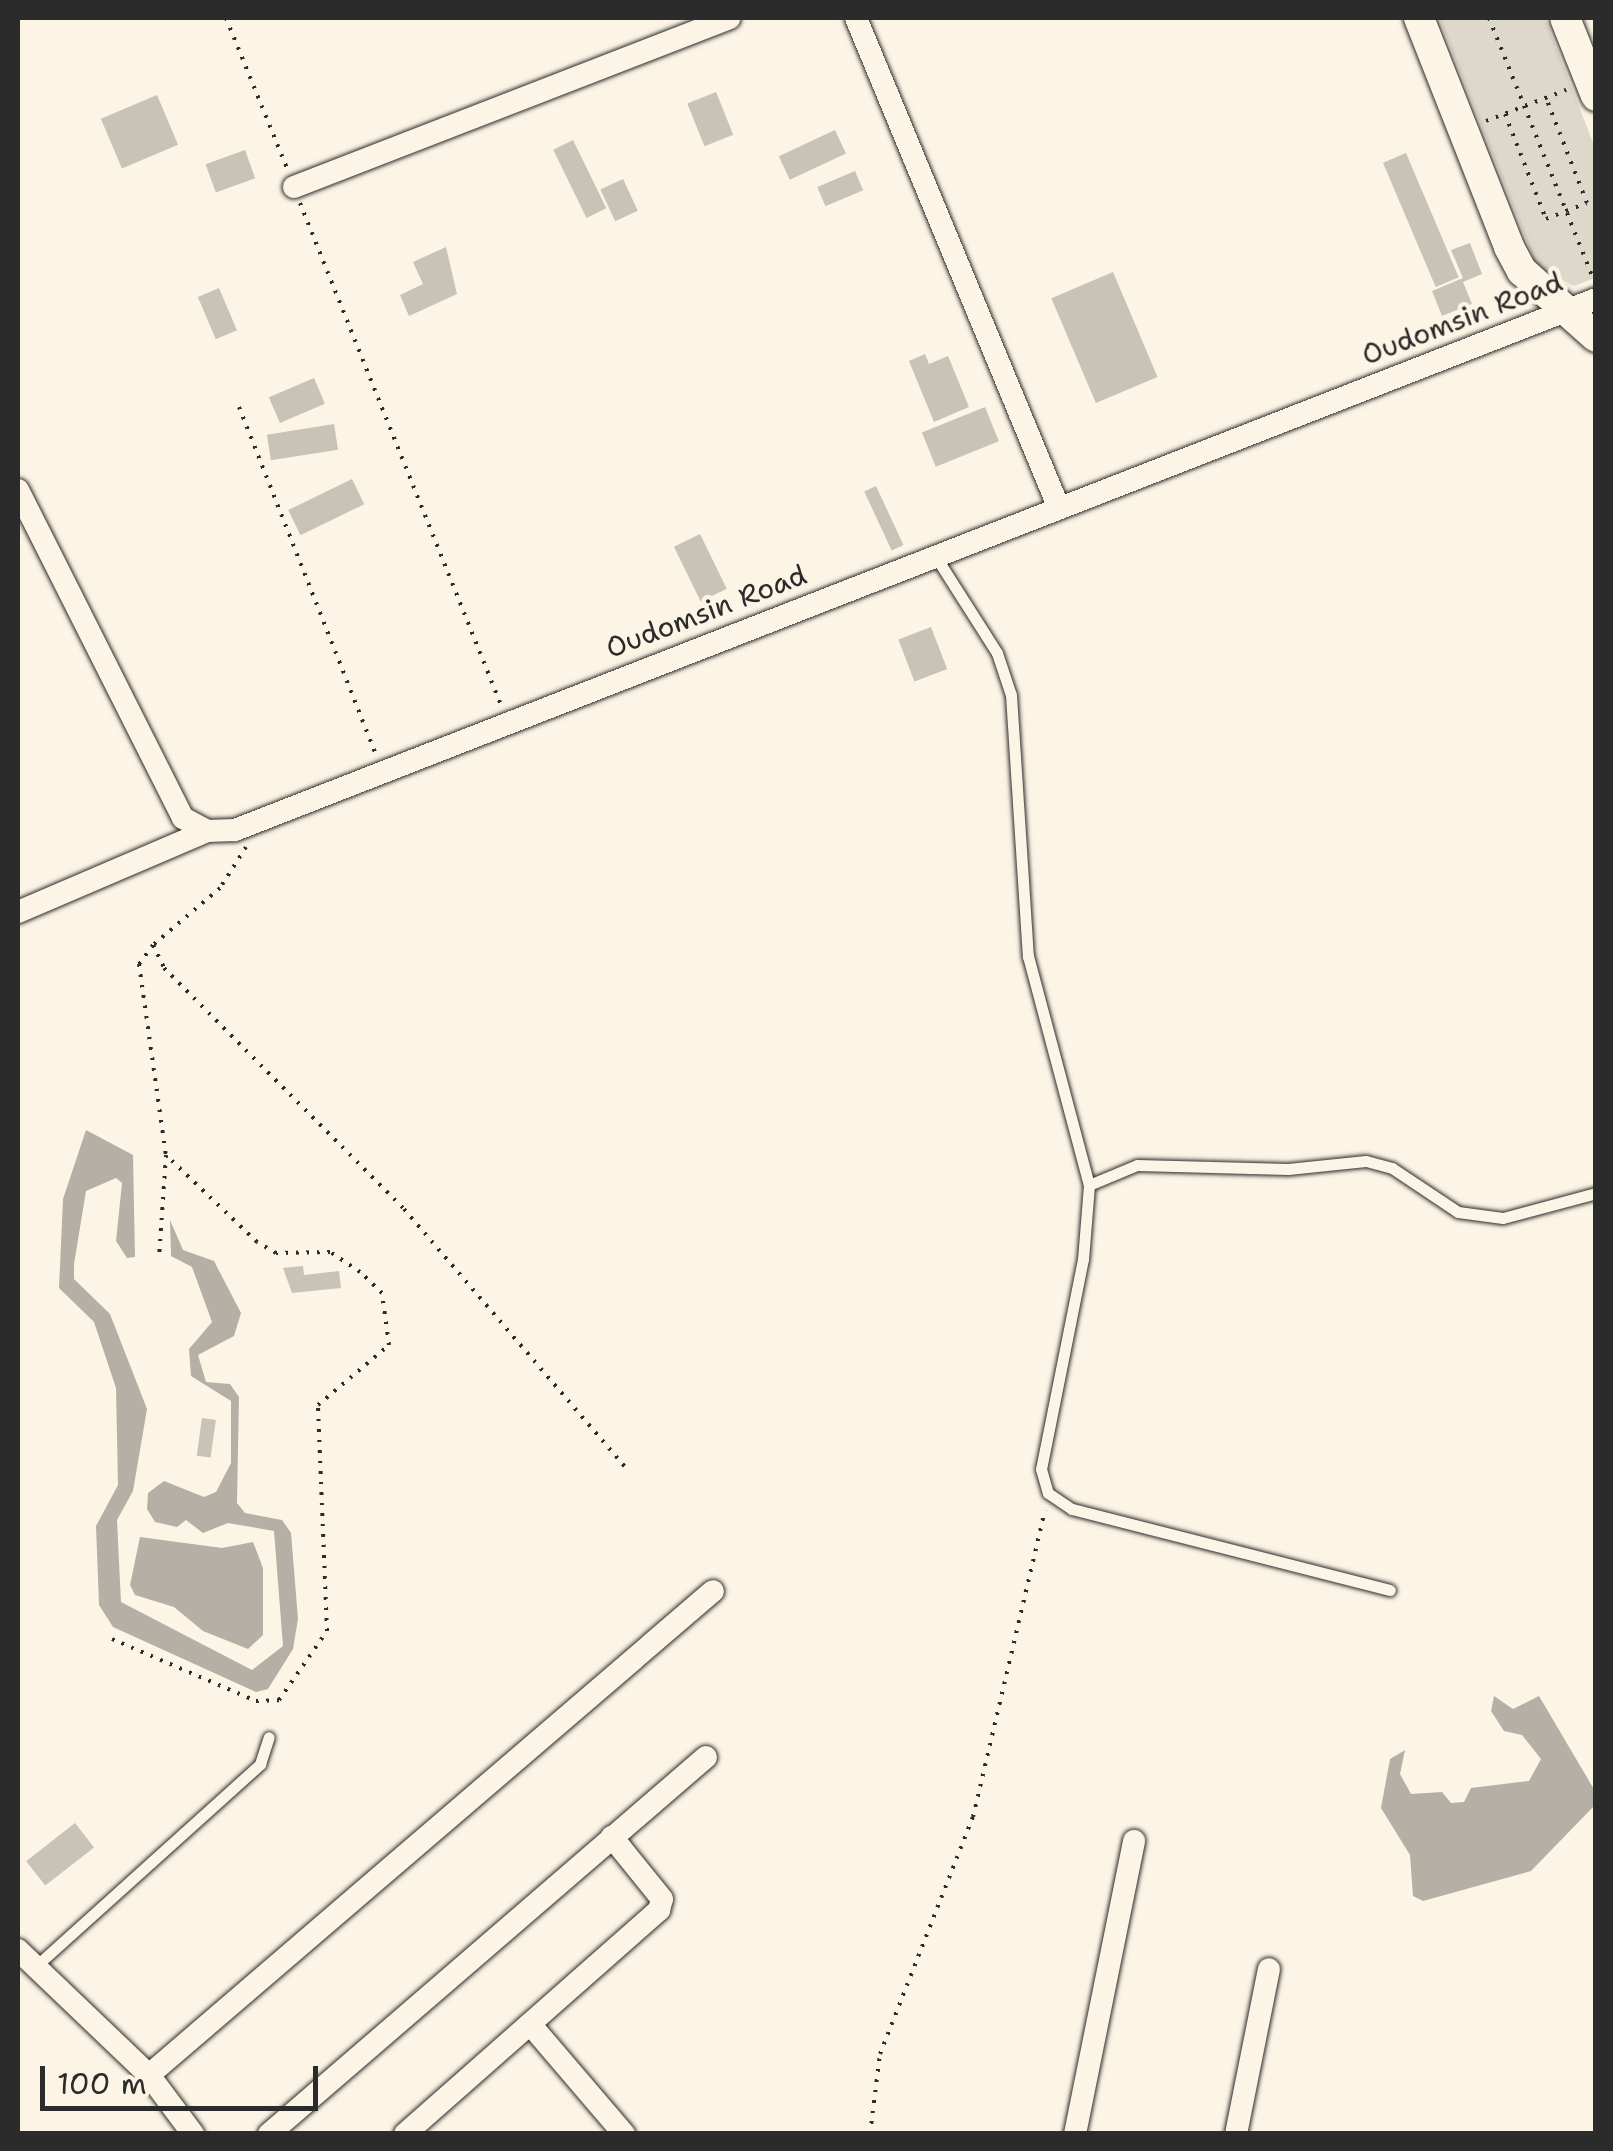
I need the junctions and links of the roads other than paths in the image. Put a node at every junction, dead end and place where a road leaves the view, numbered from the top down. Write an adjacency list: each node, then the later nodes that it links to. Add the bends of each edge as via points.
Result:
1 (729, 18): 6 (street)
2 (856, 18): 10 (street)
3 (1420, 18): 7 (street, via 1522,271)
4 (1565, 18): 5 (street)
5 (1593, 88)
6 (294, 186)
7 (1581, 304): 8 (street); 10 (street, Oudomsin Road)
8 (1596, 337)
9 (18, 490): 12 (street, via 182,818)
10 (1058, 506): 11 (street, Oudomsin Road)
11 (934, 554): 12 (street, Oudomsin Road, via 251,823); 14 (lane, via 997,654 1011,695 1028,956)
12 (207, 831): 13 (street, Oudomsin Road)
13 (18, 912)
14 (1089, 1185): 15 (lane, via 1136,1165 1288,1169 1366,1162 1392,1168 1458,1212 1503,1218); 16 (lane, via 1083,1259 1040,1469 1048,1493 1072,1509)
15 (1596, 1194)
16 (1390, 1590)
17 (713, 1591): 26 (street)
18 (269, 1737): 23 (lane, via 260,1764)
19 (706, 1757): 20 (street)
20 (612, 1838): 25 (street, via 662,1899 660,1910); 28 (street)
21 (1134, 1841): 31 (street)
22 (18, 1950): 23 (street)
23 (36, 1966): 26 (street)
24 (1269, 1969): 32 (street)
25 (530, 2024): 29 (street); 30 (street)
26 (149, 2076): 27 (street)
27 (193, 2134)
28 (270, 2134)
29 (405, 2134)
30 (624, 2134)
31 (1075, 2134)
32 (1236, 2134)

